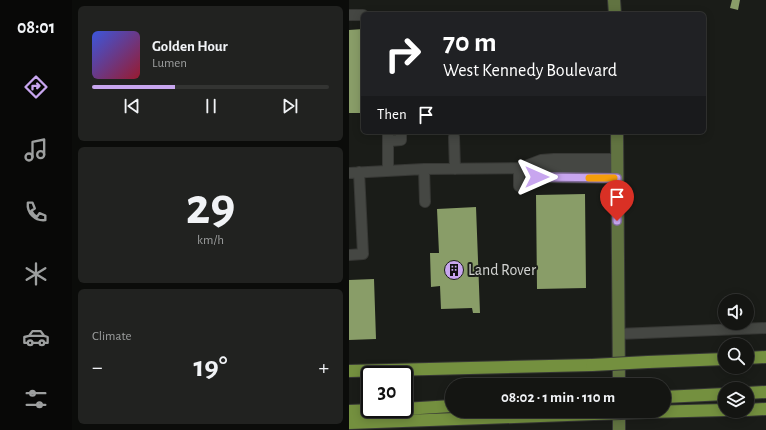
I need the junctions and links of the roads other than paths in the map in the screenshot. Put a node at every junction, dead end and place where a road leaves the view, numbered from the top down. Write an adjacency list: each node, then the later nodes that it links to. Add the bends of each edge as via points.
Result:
1 (614, 0): 2 (main road)
2 (615, 12)
3 (349, 15): 4 (street)
4 (361, 15)
5 (401, 134): 7 (street, via 401,140)
6 (617, 134): 12 (main road)
7 (388, 137): 13 (street)
8 (454, 137): 11 (street)
9 (519, 168): 11 (street); 12 (street, via 547,160); 12 (street, via 537,177); 15 (street)
10 (424, 169): 11 (street); 13 (street); 16 (street)
11 (455, 169)
12 (617, 169): 19 (main road)
13 (388, 171): 14 (street)
14 (354, 173): 17 (street, via 363,254)
15 (519, 186)
16 (425, 202)
17 (349, 255)
18 (766, 328): 19 (street)
19 (618, 334): 24 (main road)
20 (766, 357): 21 (highway)
21 (754, 358)
22 (718, 359): 23 (highway, bridge)
23 (349, 371)
24 (619, 378)
25 (766, 392): 26 (highway)
26 (754, 393)
27 (718, 394): 28 (highway)
28 (671, 397)
29 (445, 406): 30 (highway)
30 (413, 408)
31 (766, 409): 33 (highway)
32 (718, 410): 36 (highway)
33 (754, 410)
34 (349, 411): 35 (highway)
35 (361, 411)
36 (671, 411)
37 (485, 418): 39 (highway, bridge)
38 (619, 418): 40 (main road)
39 (349, 423)
40 (619, 430)

